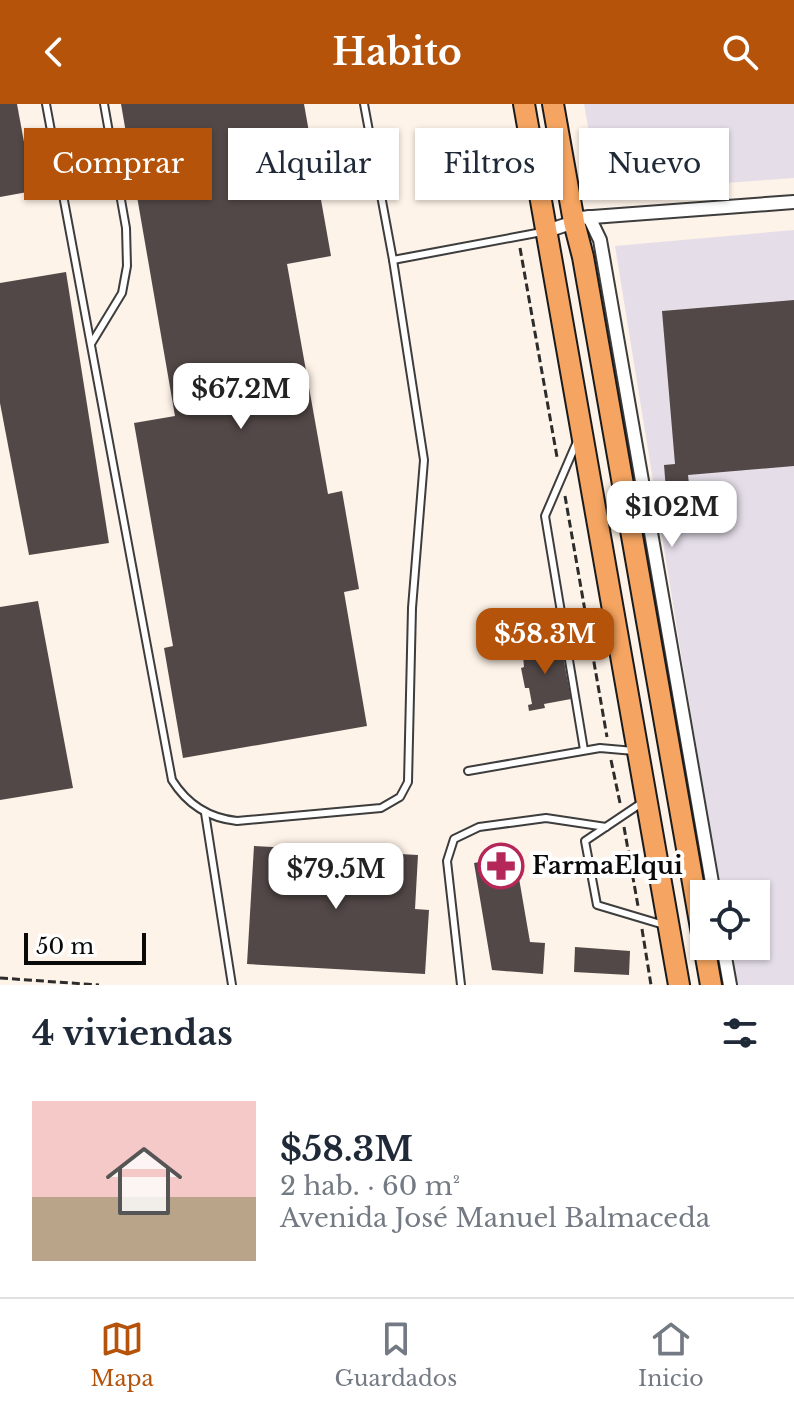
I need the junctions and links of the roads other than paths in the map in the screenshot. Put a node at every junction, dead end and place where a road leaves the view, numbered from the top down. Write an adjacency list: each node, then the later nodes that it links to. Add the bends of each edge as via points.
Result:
1 (46, 104): 10 (lane)
2 (104, 104): 10 (lane, via 126,228 127,266 122,293)
3 (364, 104): 9 (lane)
4 (524, 104): 8 (main road)
5 (553, 104): 7 (main road)
6 (794, 202): 7 (street)
7 (582, 220): 8 (street); 18 (street, via 600,240); 24 (main road, via 583,257)
8 (547, 231): 9 (lane); 11 (main road)
9 (393, 260): 16 (lane, via 424,460 412,608 408,782 400,797 381,808 237,821)
10 (91, 344): 16 (lane, via 172,780)
11 (581, 430): 12 (lane, via 545,516); 13 (main road)
12 (584, 750): 13 (lane); 14 (lane)
13 (638, 751): 15 (main road)
14 (468, 771)
15 (646, 800): 17 (lane); 19 (main road)
16 (205, 813): 21 (lane)
17 (606, 827): 19 (lane, via 585,841 597,905); 22 (lane, via 546,818 479,827 454,839 447,861)
18 (712, 880)
19 (669, 927): 23 (main road)
20 (726, 960): 25 (street)
21 (232, 985)
22 (461, 985)
23 (679, 985)
24 (711, 985)
25 (730, 985)

